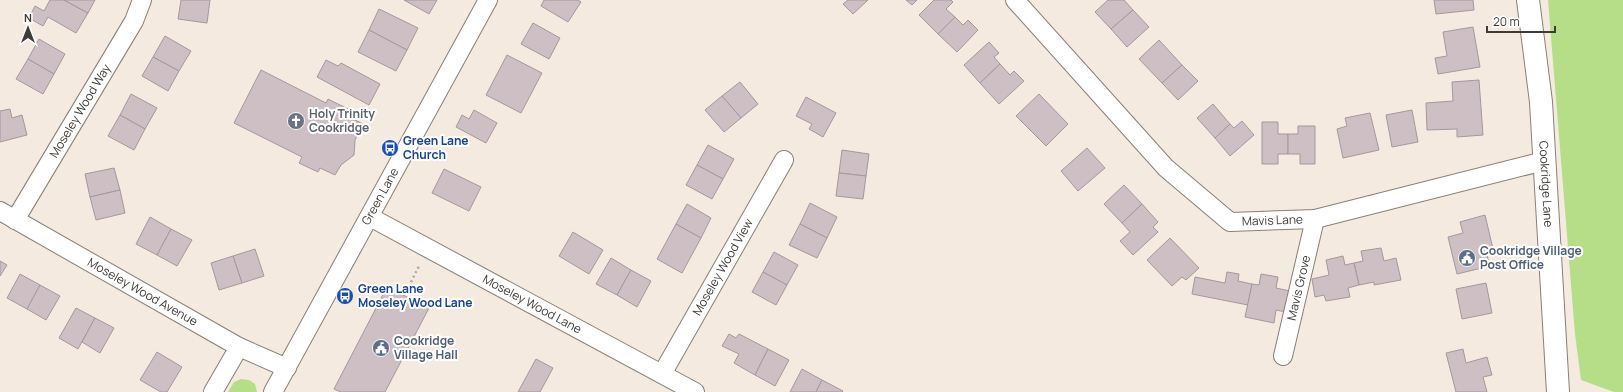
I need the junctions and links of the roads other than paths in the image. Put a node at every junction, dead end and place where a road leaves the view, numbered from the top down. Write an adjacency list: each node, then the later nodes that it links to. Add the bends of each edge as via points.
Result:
1 (142, 0): 7 (street, Moseley Wood Way, via 134,21)
2 (488, 0): 8 (street, Green Lane)
3 (1015, 0): 9 (street, Mavis Lane, via 1166,168 1230,222)
4 (1528, 0): 6 (street, Cookridge Lane)
5 (784, 160): 13 (street, Moseley Wood View)
6 (1544, 161): 9 (street, Mavis Lane); 17 (street, Cookridge Lane)
7 (7, 215): 10 (street, Moseley Wood Avenue)
8 (370, 217): 12 (street, Green Lane); 13 (street, Moseley Wood Lane)
9 (1315, 219): 11 (street, Mavis Grove)
10 (239, 347): 12 (street, Moseley Wood Avenue); 14 (street)
11 (1283, 356)
12 (287, 368): 15 (street, Green Lane)
13 (662, 374): 16 (street, Moseley Wood Lane)
14 (213, 392)
15 (273, 392)
16 (694, 392)
17 (1558, 392)

